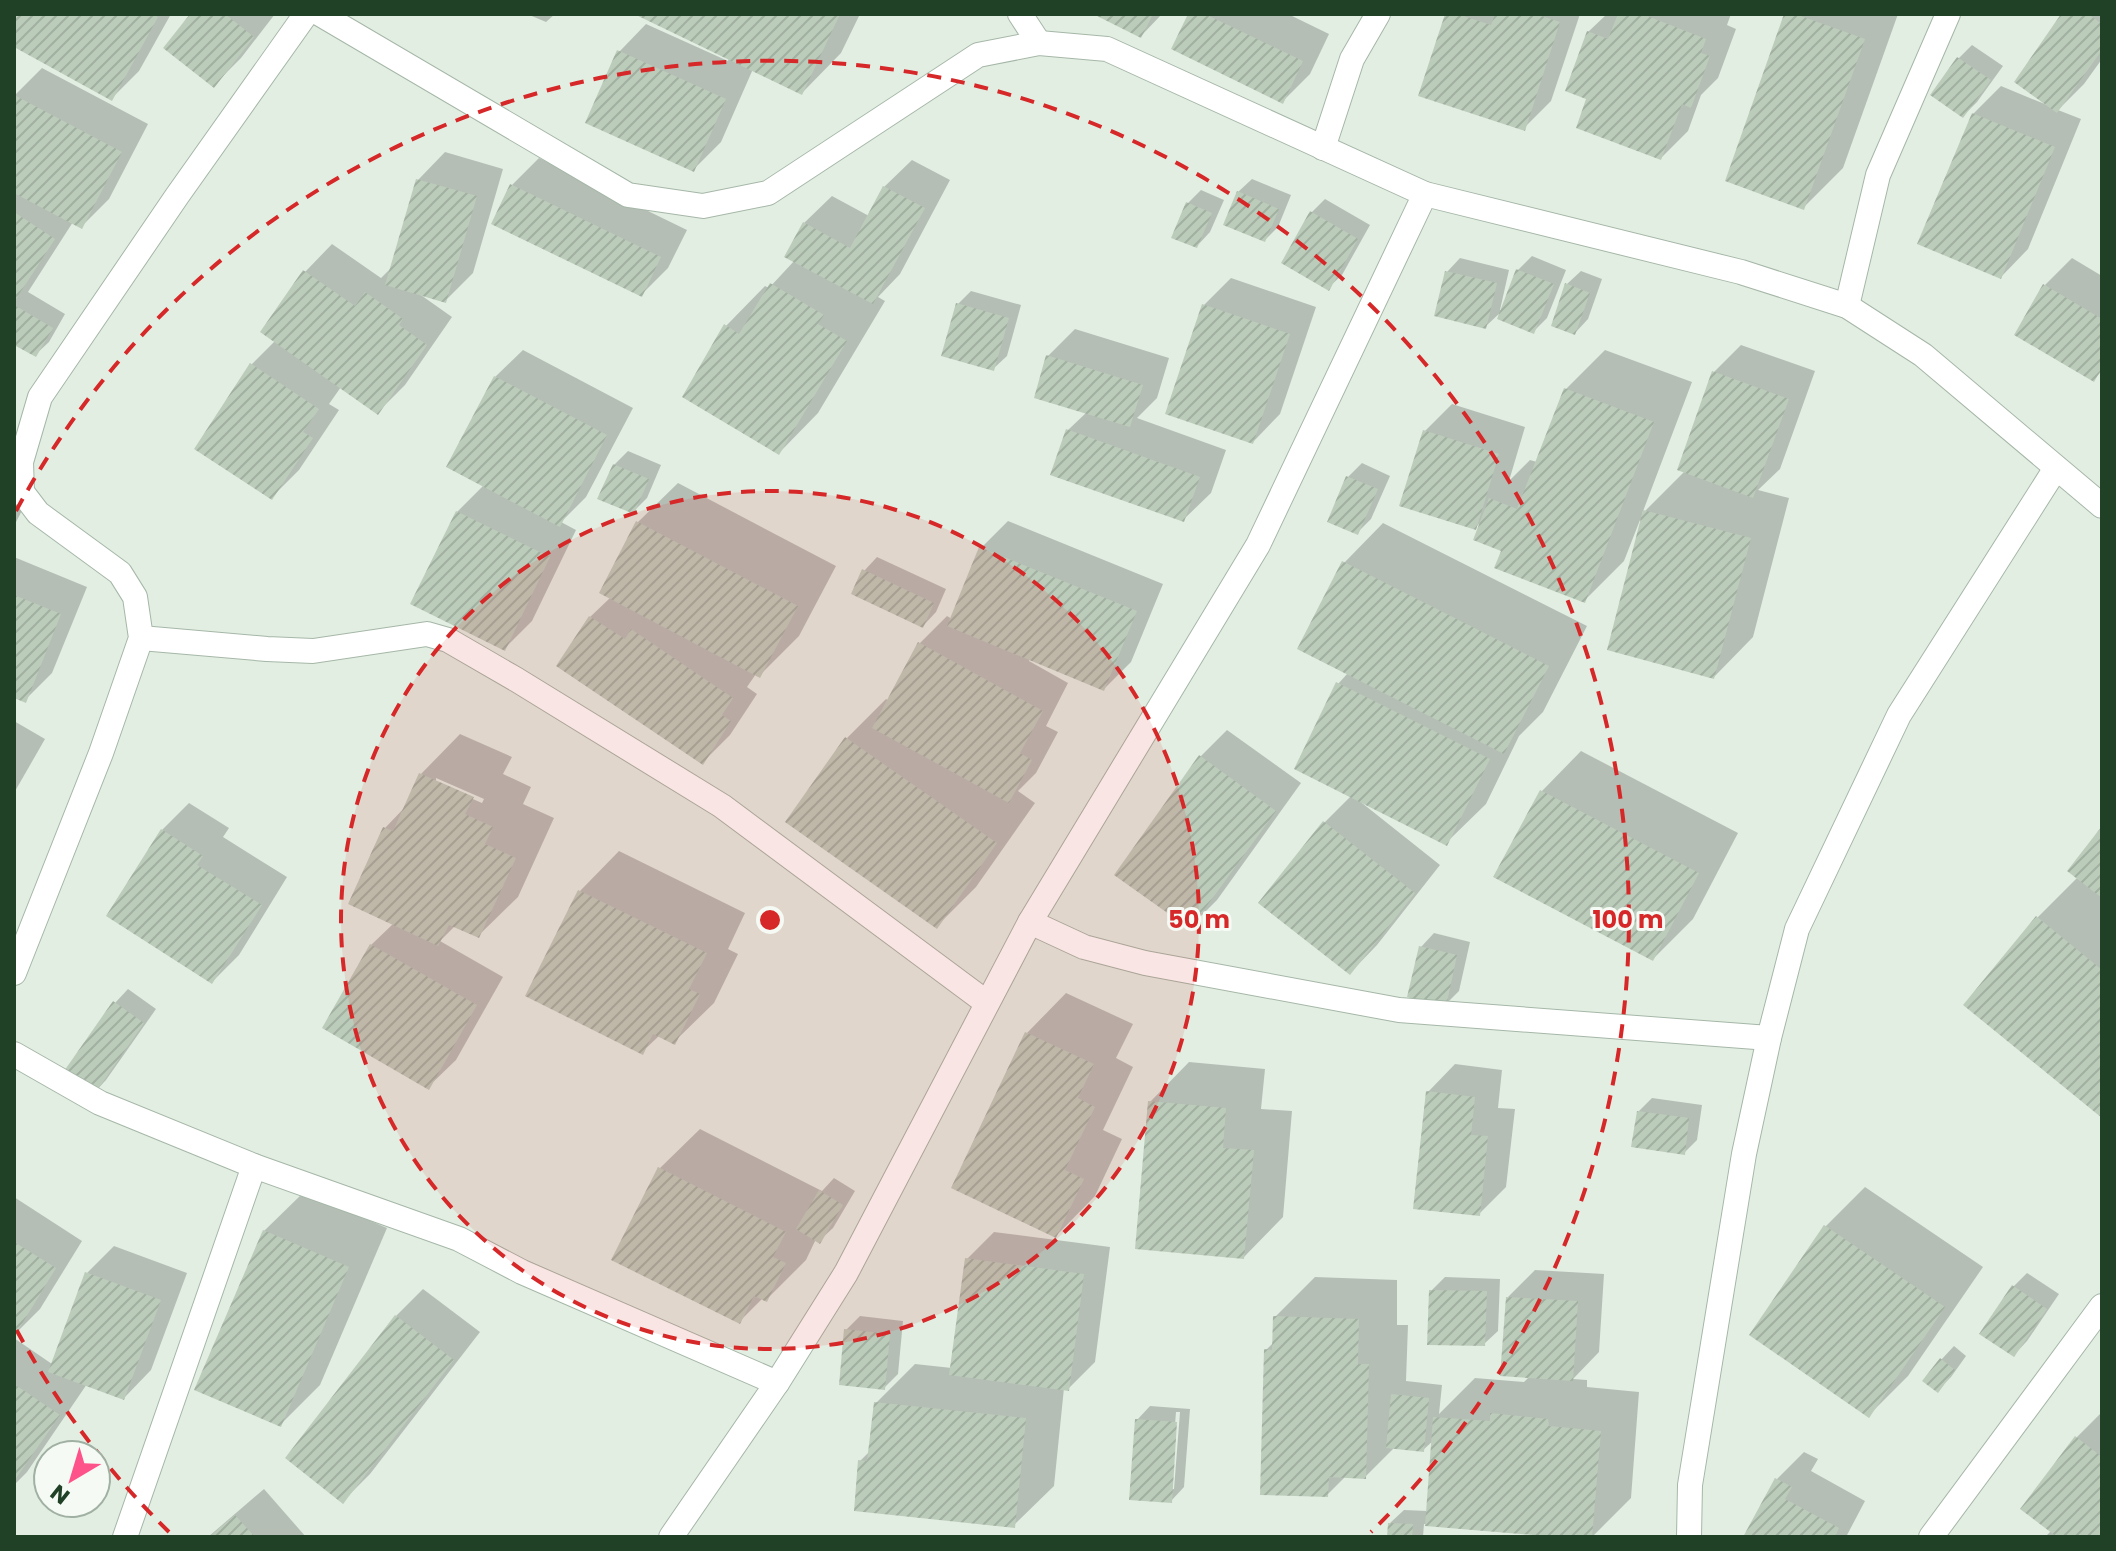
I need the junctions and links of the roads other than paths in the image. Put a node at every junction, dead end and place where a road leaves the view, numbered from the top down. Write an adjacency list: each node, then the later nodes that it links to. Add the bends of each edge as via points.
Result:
1 (306, 14): 12 (street, via 40,397 21,462 22,492 38,513 120,573 135,597)
2 (320, 14): 6 (street, via 628,195 703,206 768,193 978,55)
3 (1020, 14): 6 (street)
4 (1378, 14): 7 (street, via 1352,59)
5 (1948, 14): 9 (street, via 1878,175)
6 (1039, 43): 7 (street, via 1107,49)
7 (1323, 148): 8 (street)
8 (1425, 194): 9 (street, via 1741,272); 13 (street, via 1258,545)
9 (1847, 306): 10 (street, via 1923,355)
10 (2056, 468): 11 (street); 16 (street, via 1899,715 1797,929)
11 (2102, 506)
12 (141, 638): 14 (street); 15 (street, via 313,651 427,634 448,640 722,806)
13 (1030, 922): 15 (street); 16 (street, via 1084,947 1145,963 1399,1010)
14 (14, 973)
15 (987, 1003): 20 (street, via 846,1273)
16 (1769, 1038): 23 (street, via 1744,1154 1690,1485)
17 (14, 1054): 18 (street, via 100,1103)
18 (254, 1166): 20 (street, via 459,1239 522,1272); 21 (street)
19 (2102, 1306): 24 (street)
20 (777, 1383): 22 (street)
21 (125, 1537)
22 (671, 1537)
23 (1689, 1537)
24 (1931, 1537)

